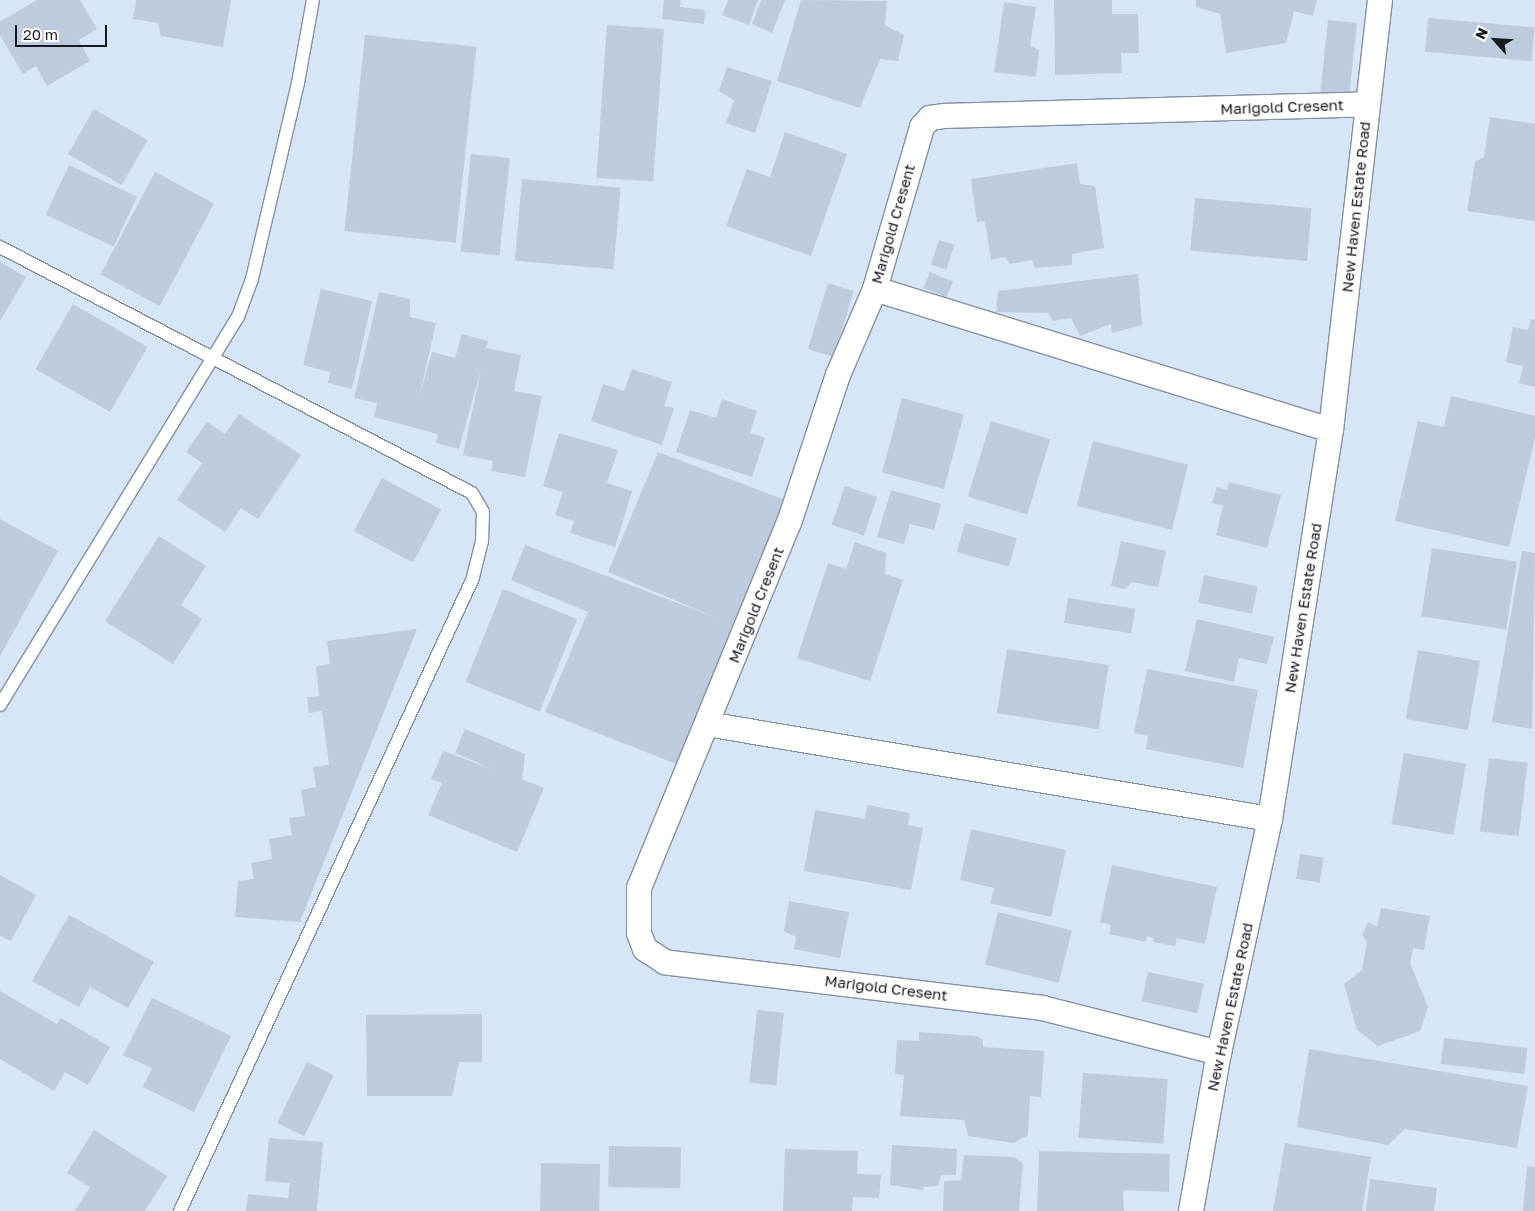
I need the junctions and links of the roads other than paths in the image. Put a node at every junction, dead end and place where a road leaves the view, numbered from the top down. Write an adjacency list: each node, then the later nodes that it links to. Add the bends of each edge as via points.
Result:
1 (313, 0): 6 (lane, via 298,83 252,280 238,317)
2 (1380, 0): 3 (street, New Haven Estate Road)
3 (1367, 104): 5 (street, Marigold Cresent, via 930,118 922,127); 7 (street, New Haven Estate Road)
4 (0, 247): 6 (lane)
5 (875, 289): 7 (street); 9 (street, Marigold Cresent, via 838,375 789,523)
6 (212, 360): 8 (lane); 12 (lane, via 472,493 483,512 482,541 473,578)
7 (1331, 430): 10 (street, New Haven Estate Road)
8 (0, 705)
9 (707, 724): 10 (street); 11 (street, Marigold Cresent, via 639,888 639,933 645,950 665,962 1043,1008)
10 (1270, 819): 11 (street, New Haven Estate Road)
11 (1219, 1053): 13 (street, New Haven Estate Road)
12 (180, 1211)
13 (1190, 1211)

